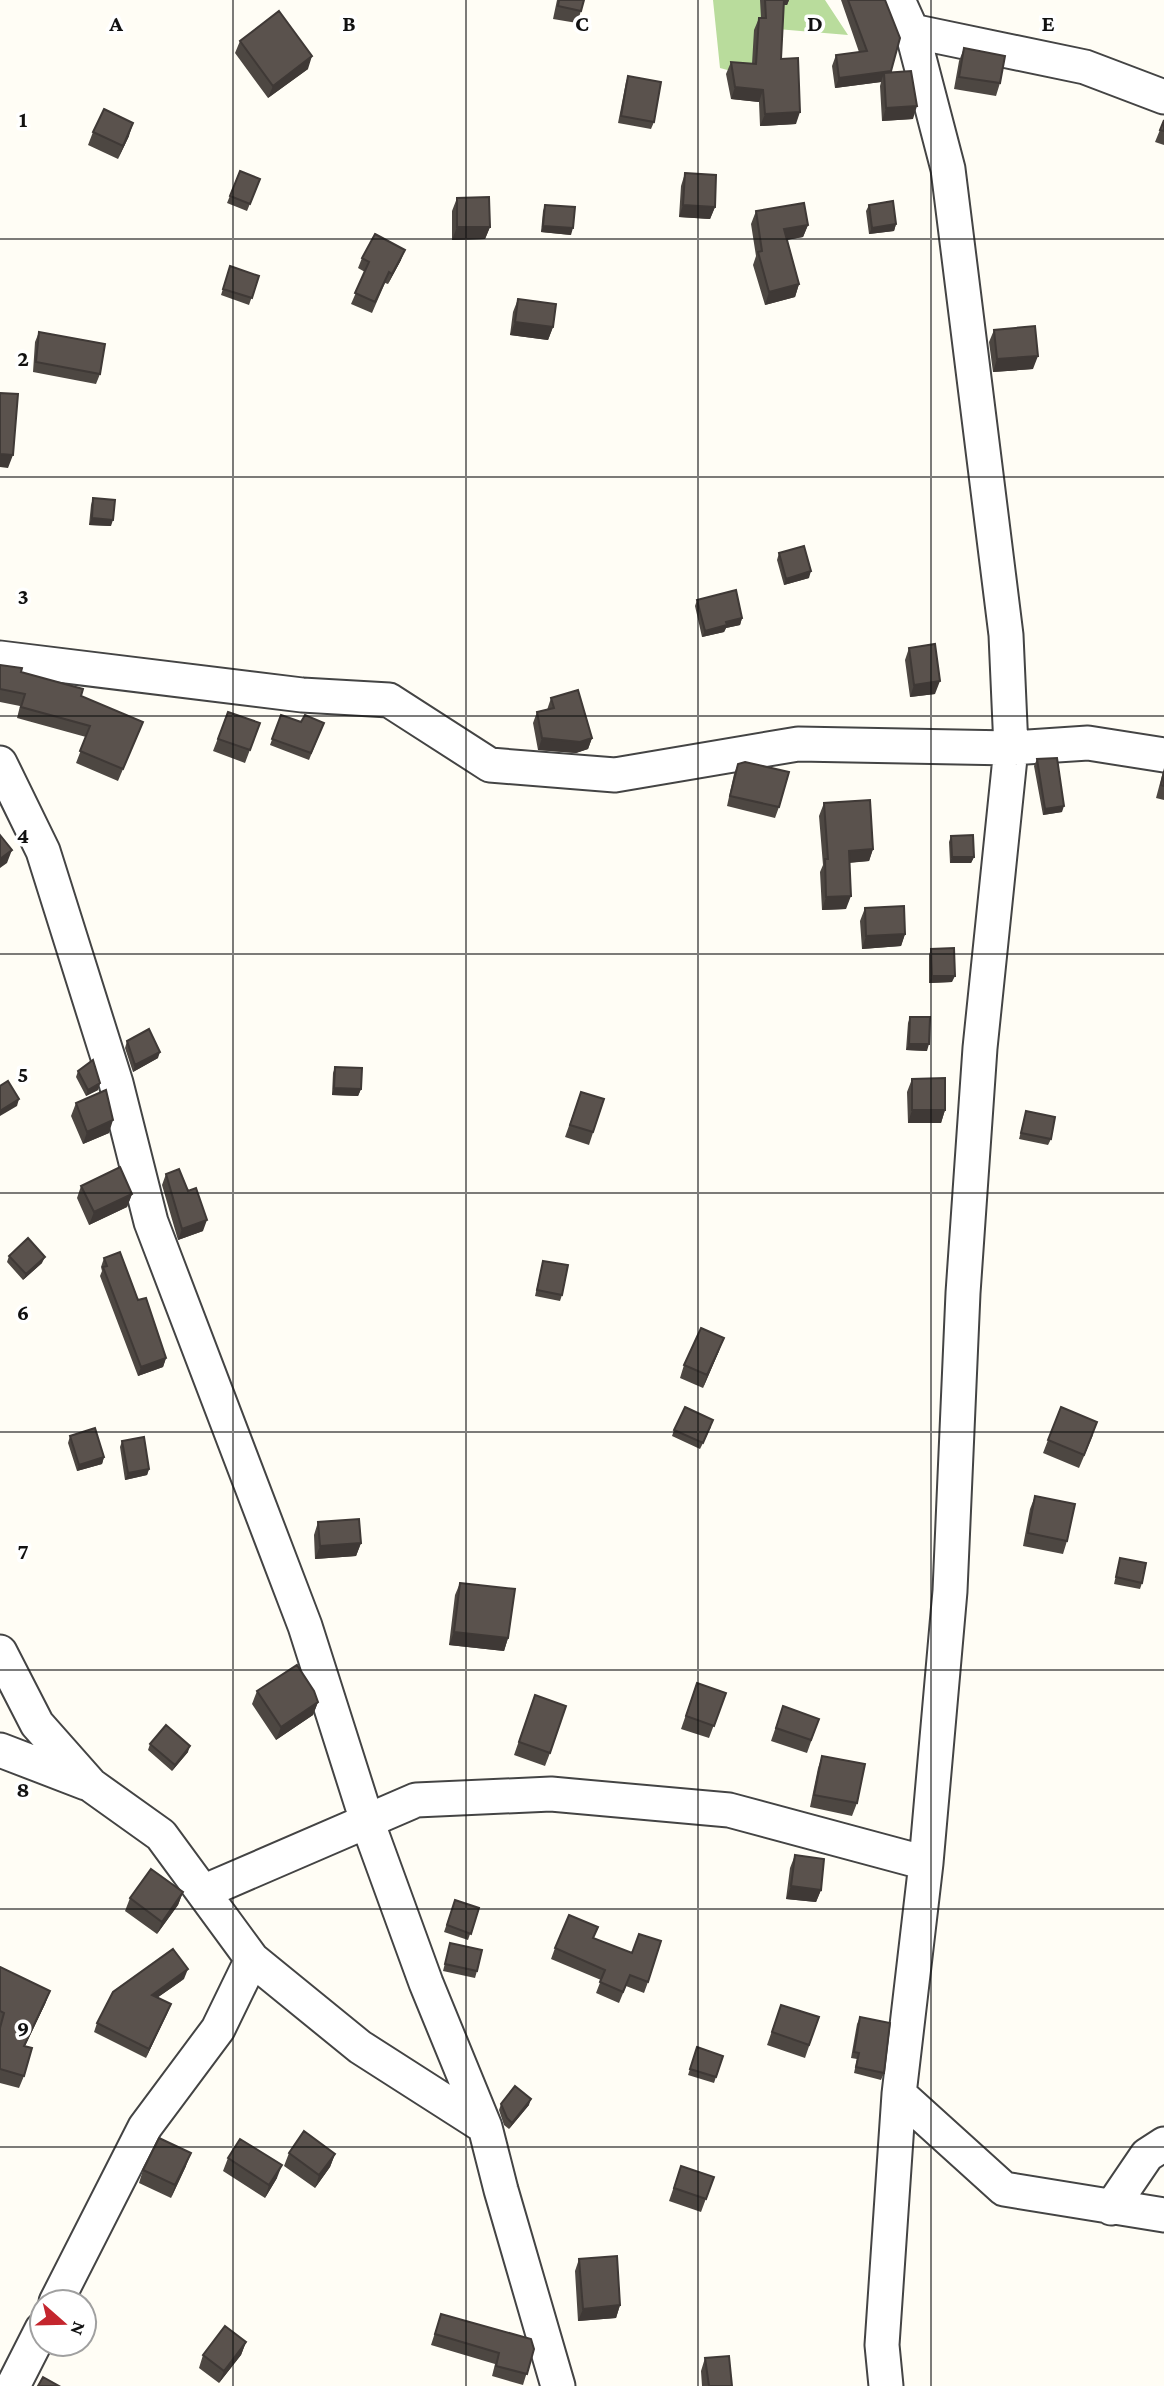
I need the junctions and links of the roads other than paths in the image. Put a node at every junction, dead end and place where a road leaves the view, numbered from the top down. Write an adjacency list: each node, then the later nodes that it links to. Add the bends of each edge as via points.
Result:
1 (898, 0): 2 (street)
2 (912, 31): 3 (street, via 1085,67); 5 (street, via 948,169 1006,635)
3 (1164, 97)
4 (0, 658): 5 (street, via 302,695 389,700 490,765 615,775 798,744)
5 (1011, 748): 6 (street, via 1088,743); 12 (street, via 980,1048 950,1591)
6 (1164, 755)
7 (0, 762): 11 (street, via 43,851 116,1083 151,1222 305,1626)
8 (0, 1652): 10 (street, via 37,1724)
9 (0, 1750): 10 (street)
10 (91, 1785): 13 (street, via 161,1835)
11 (367, 1821): 12 (street, via 416,1800 551,1794 729,1810); 13 (street); 16 (street)
12 (926, 1863): 15 (street)
13 (203, 1892): 14 (street)
14 (252, 1959): 16 (street, via 360,2047); 20 (street, via 218,2029 145,2127)
15 (899, 2094): 18 (street, via 1004,2189); 24 (street, via 882,2345)
16 (485, 2127): 23 (street)
17 (1164, 2144): 18 (street, via 1147,2155)
18 (1111, 2208): 19 (street)
19 (1164, 2215)
20 (63, 2288)
21 (28, 2357): 22 (street)
22 (13, 2386)
23 (558, 2386)
24 (886, 2386)

